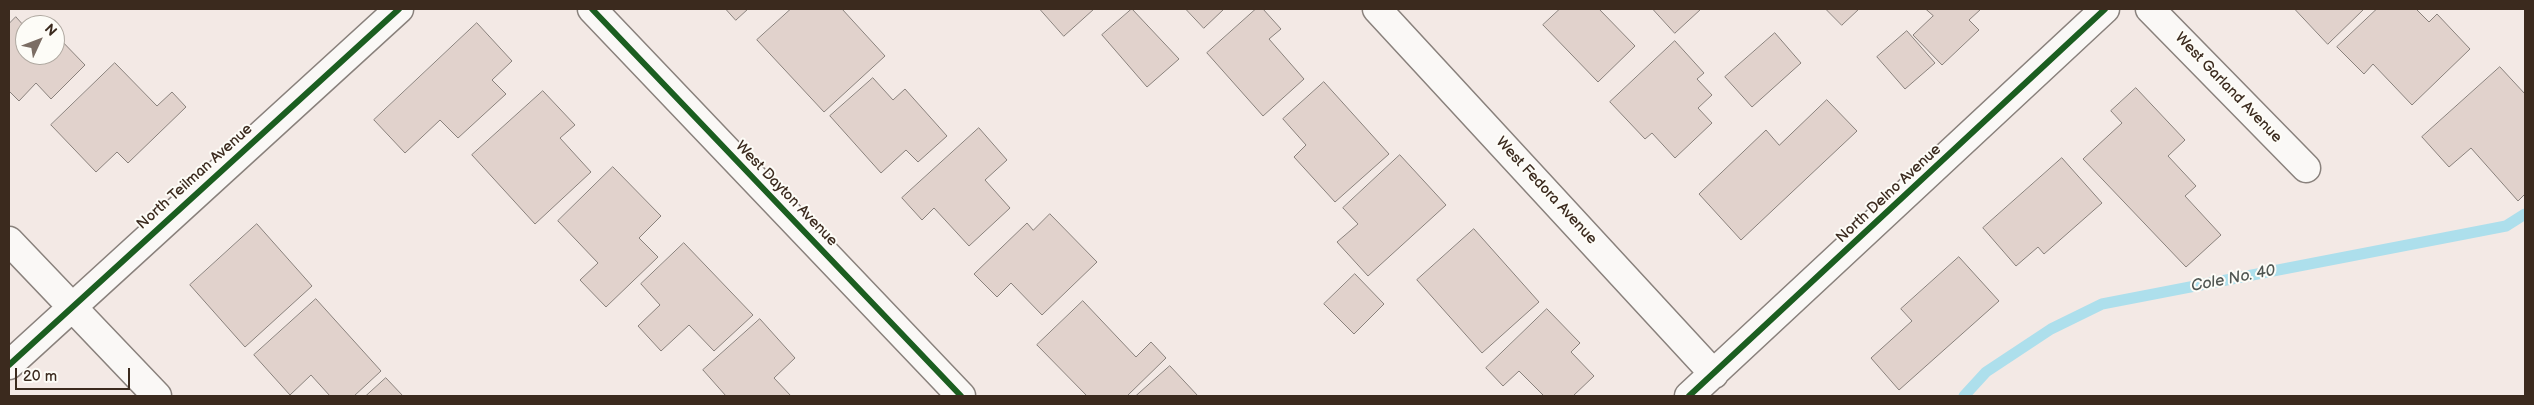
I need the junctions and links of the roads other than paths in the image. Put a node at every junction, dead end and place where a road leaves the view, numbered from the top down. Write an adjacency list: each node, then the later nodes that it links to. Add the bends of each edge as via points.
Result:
1 (399, 9): 8 (street, North Teilman Avenue)
2 (592, 9): 12 (street, West Dayton Avenue)
3 (1377, 9): 10 (street, West Fedora Avenue)
4 (2105, 9): 10 (street, North Delno Avenue)
5 (2150, 9): 6 (street, West Garland Avenue)
6 (2306, 168)
7 (9, 241): 8 (street)
8 (72, 307): 9 (street, North Teilman Avenue); 11 (street)
9 (9, 365)
10 (1714, 374): 13 (street, North Delno Avenue)
11 (157, 396)
12 (961, 396)
13 (1689, 396)

